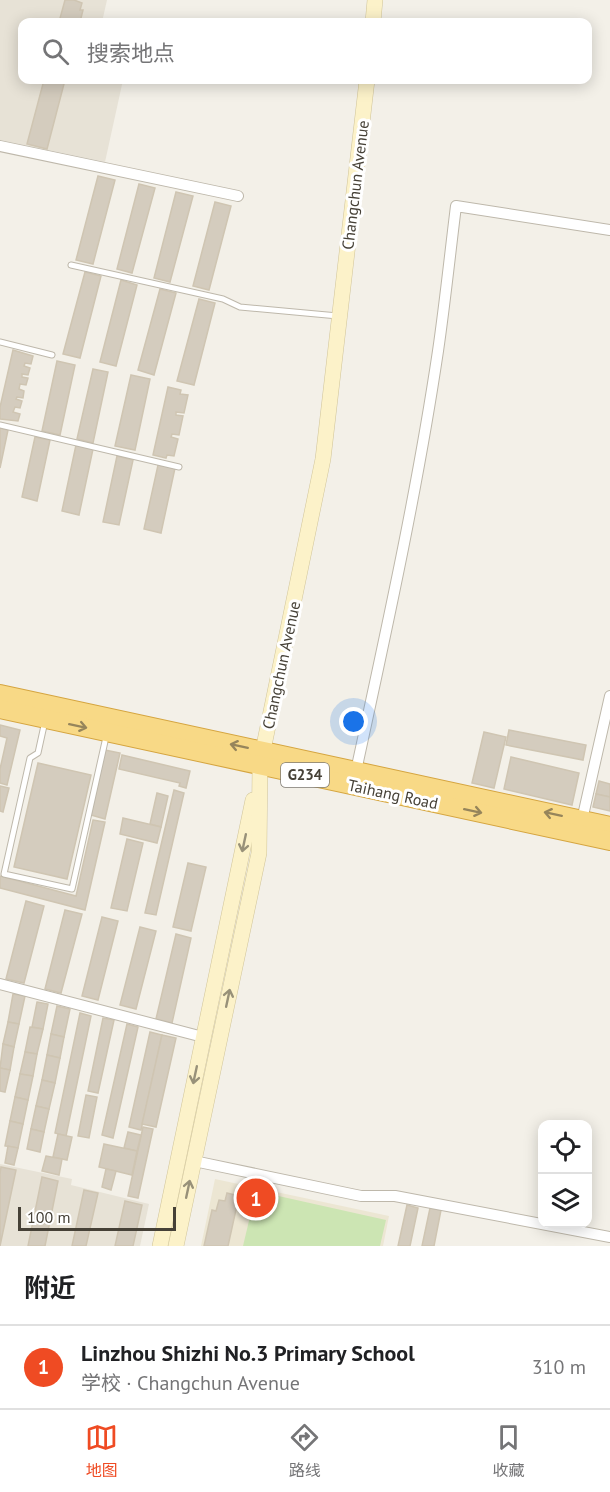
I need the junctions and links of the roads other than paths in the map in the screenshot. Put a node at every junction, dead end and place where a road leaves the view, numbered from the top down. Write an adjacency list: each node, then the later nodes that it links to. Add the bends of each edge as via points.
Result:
1 (375, 0): 2 (main road)
2 (373, 18)
3 (367, 84): 8 (main road, Changchun Avenue)
4 (0, 146): 5 (street)
5 (238, 196)
6 (610, 230): 19 (street, via 456,206 439,350 424,435)
7 (71, 265): 8 (lane, via 223,299 240,307)
8 (339, 316): 18 (main road, Changchun Avenue, via 323,459)
9 (0, 342): 10 (lane)
10 (52, 355)
11 (0, 424): 12 (lane)
12 (178, 467)
13 (0, 694): 18 (highway, Taihang Road / G234, one-way to 13)
14 (610, 696): 20 (street)
15 (0, 709): 16 (highway, Taihang Road / G234)
16 (45, 718): 17 (highway, Taihang Road / G234, one-way to 17); 17 (lane, via 38,753 30,758 4,874 72,889)
17 (107, 732): 18 (highway, Taihang Road / G234)
18 (262, 758): 19 (highway, Taihang Road / G234); 22 (highway, Taihang Road / G234, one-way to 22); 24 (main road, one-way to 24); 25 (main road, Changchun Avenue, one-way to 18, via 258,853)
19 (356, 771): 20 (highway, Taihang Road / G234, one-way to 19)
20 (582, 820): 21 (highway, Taihang Road / G234)
21 (610, 826)
22 (610, 841)
23 (0, 984): 24 (street)
24 (203, 1037): 27 (main road, one-way to 27)
25 (194, 1161): 26 (street, via 361,1196 395,1196); 28 (main road, Changchun Avenue, one-way to 25)
26 (610, 1237)
27 (160, 1246)
28 (177, 1246)

